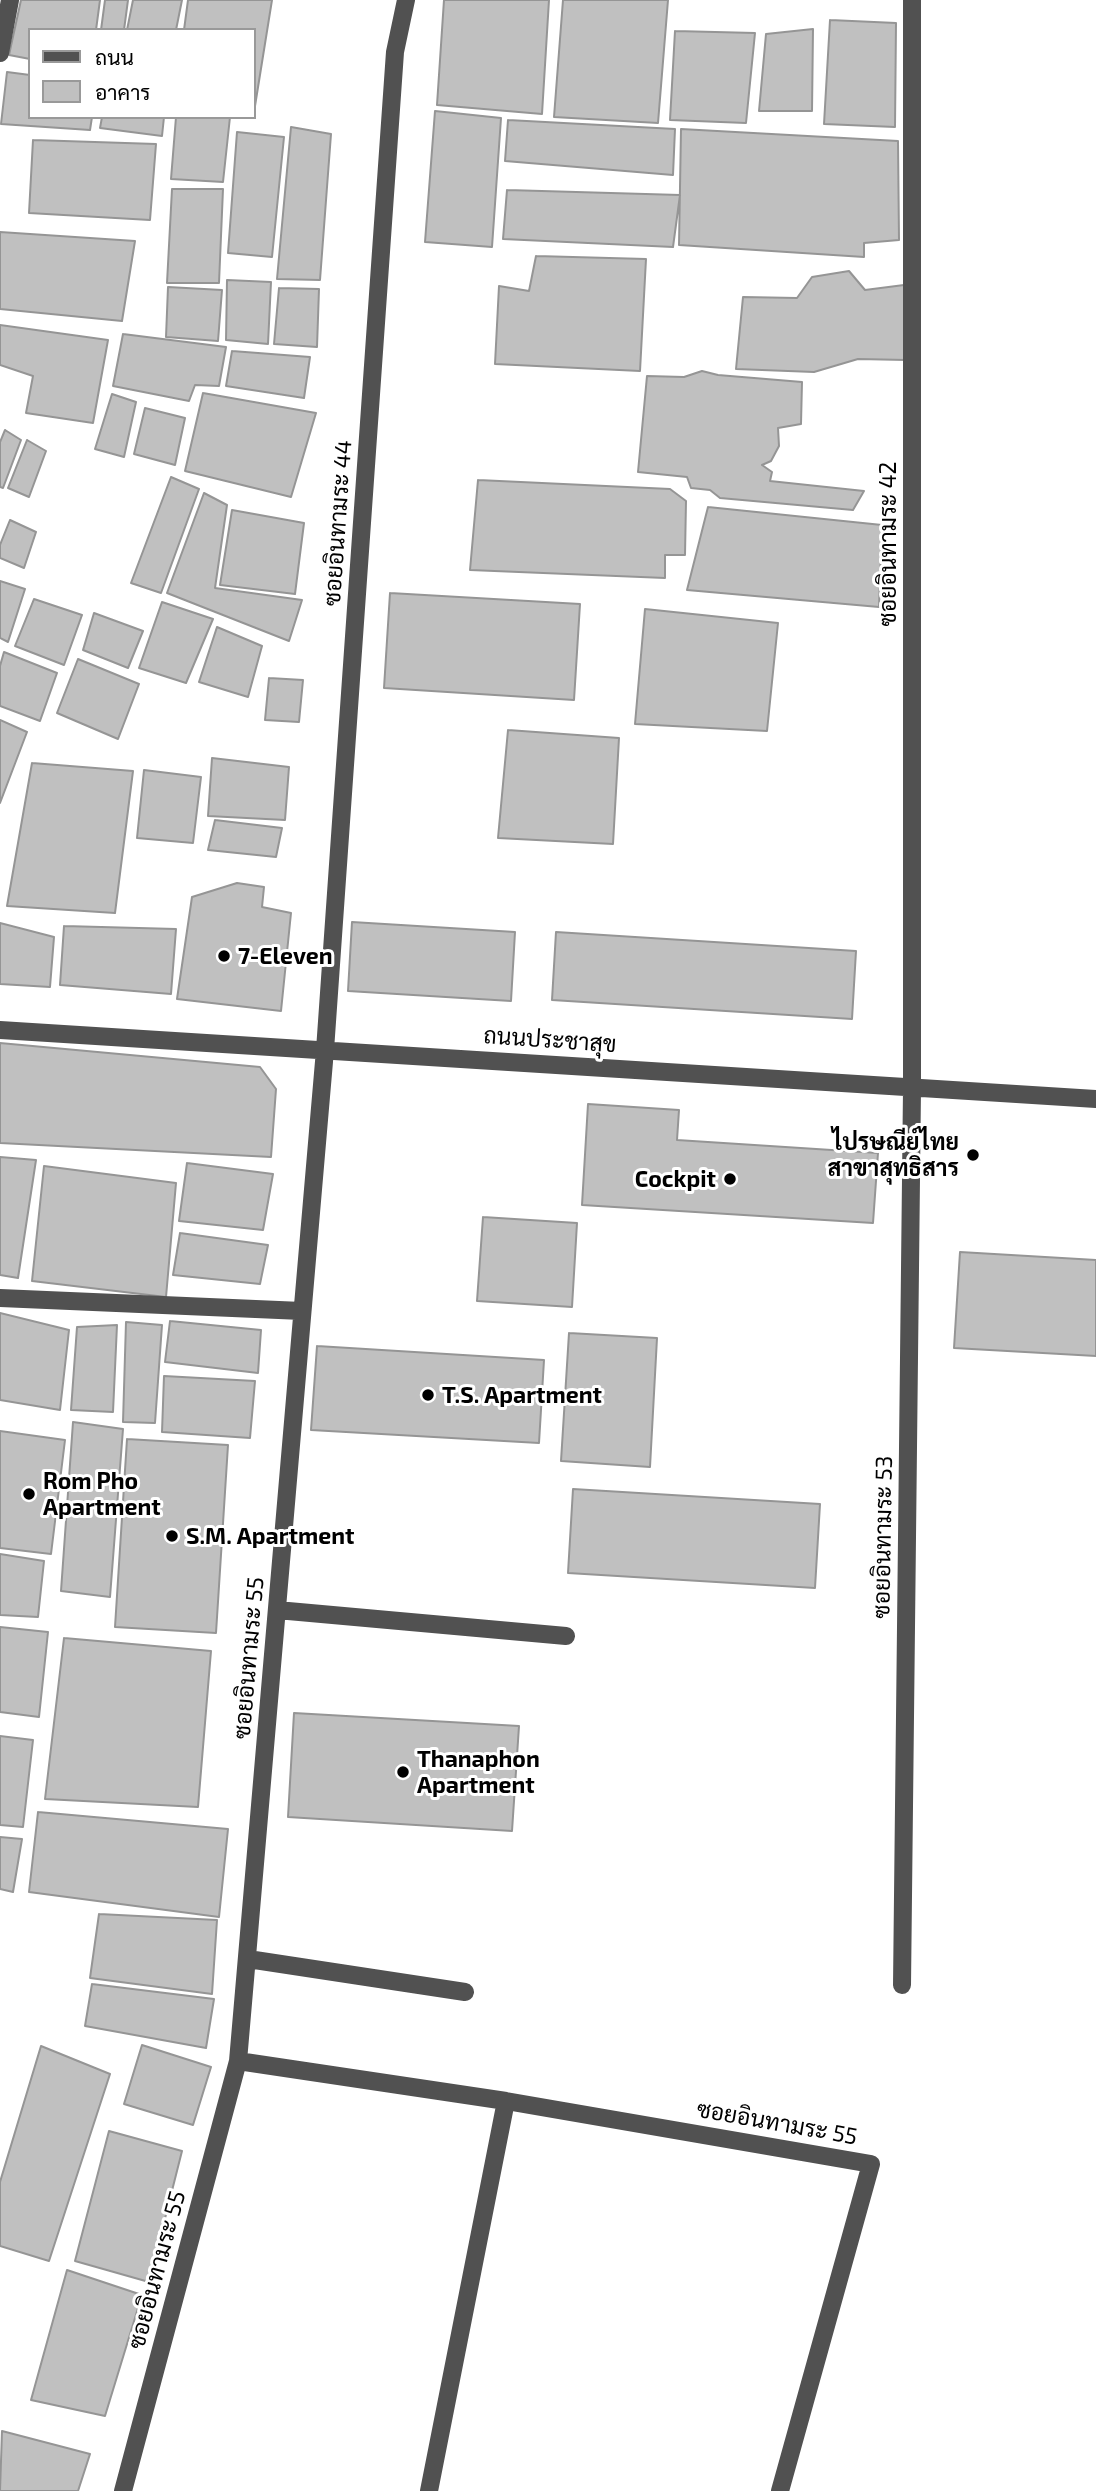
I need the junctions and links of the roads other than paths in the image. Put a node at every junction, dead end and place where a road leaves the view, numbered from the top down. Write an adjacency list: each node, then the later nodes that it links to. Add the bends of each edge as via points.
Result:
1 (10, 0): 4 (street)
2 (406, 0): 6 (street, ซอยอินทามระ 44, via 396,52)
3 (912, 0): 7 (street, ซอยอินทามระ 42)
4 (0, 53)
5 (0, 1030): 6 (street, ถนนประชาสุข)
6 (325, 1050): 7 (street, ถนนประชาสุข); 10 (street, ซอยอินทามระ 55)
7 (912, 1089): 8 (street, ถนนประชาสุข); 14 (street, ซอยอินทามระ 53)
8 (1096, 1099)
9 (0, 1298): 10 (street)
10 (302, 1311): 11 (street, ซอยอินทามระ 55)
11 (277, 1610): 12 (street); 13 (street, ซอยอินทามระ 55)
12 (566, 1636)
13 (248, 1959): 15 (street); 16 (street, ซอยอินทามระ 55)
14 (902, 1985)
15 (465, 1992)
16 (238, 2061): 17 (street, ซอยอินทามระ 55); 18 (street, ซอยอินทามระ 55)
17 (506, 2101): 19 (street); 20 (street, ซอยอินทามระ 55, via 871,2164)
18 (123, 2491)
19 (429, 2491)
20 (780, 2491)

